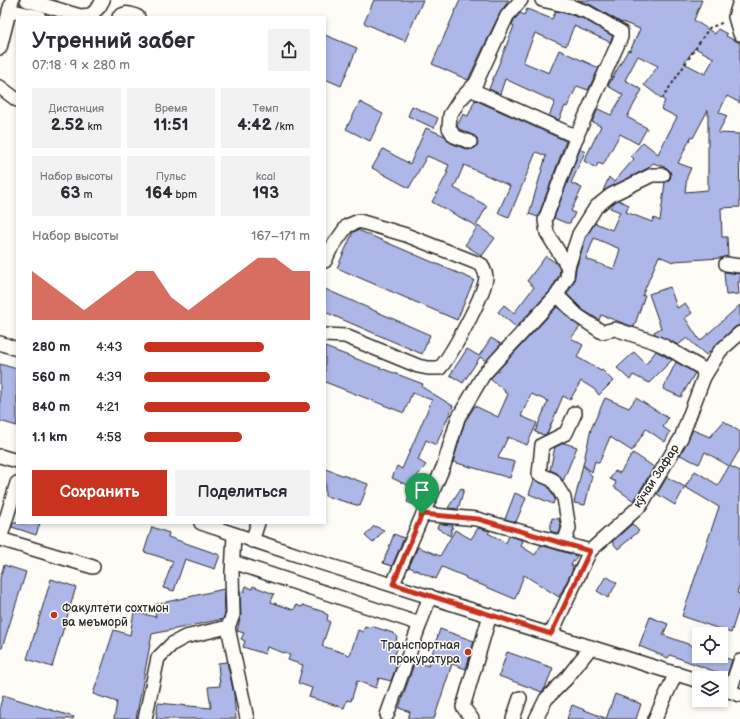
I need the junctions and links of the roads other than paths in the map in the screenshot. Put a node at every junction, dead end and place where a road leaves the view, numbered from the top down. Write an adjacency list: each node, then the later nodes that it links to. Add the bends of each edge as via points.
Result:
1 (27, 0): 2 (street, via 80,16 91,15)
2 (103, 0)
3 (521, 0): 13 (street, via 506,16 481,74)
4 (542, 0): 15 (street, via 580,10 621,32)
5 (740, 1): 10 (street, via 734,17)
6 (10, 5): 7 (street); 11 (street)
7 (37, 16)
8 (121, 16): 9 (street, via 124,13)
9 (136, 16)
10 (740, 34)
11 (0, 48)
12 (0, 87): 14 (street)
13 (470, 89): 15 (street); 16 (street, via 450,116 449,128 454,136)
14 (16, 99)
15 (576, 137): 21 (street, via 545,220 547,233)
16 (470, 142)
17 (663, 175): 21 (street, via 652,175 611,196 596,207 579,234)
18 (326, 259): 24 (street, via 348,226 359,221 406,235 482,265 486,276 483,290 440,368 418,366 345,336)
19 (726, 264): 20 (street)
20 (740, 266)
21 (568, 267): 22 (street, via 567,278)
22 (557, 295): 27 (street, via 578,316 602,332 615,329 666,347 703,369); 32 (street, via 484,374 458,418 444,465)
23 (740, 332): 27 (street, кӯчаи Зафар, via 720,351)
24 (326, 335)
25 (0, 343): 26 (street)
26 (16, 348)
27 (704, 377): 38 (street, кӯчаи Зафар, via 681,438 641,505)
28 (575, 413): 37 (street, via 566,433 542,445 539,474 553,480 564,498 569,528)
29 (0, 456): 30 (street)
30 (16, 461)
31 (16, 486): 40 (street, via 0,539)
32 (422, 514): 37 (street, via 478,519); 41 (street)
33 (204, 524): 35 (street)
34 (258, 524): 36 (street)
35 (234, 535): 36 (street); 39 (street)
36 (252, 541): 41 (street)
37 (564, 544): 38 (street)
38 (590, 551): 46 (street, кӯчаи Зафар)
39 (233, 562): 44 (street); 45 (street, via 233,615)
40 (93, 567)
41 (393, 584): 42 (street)
42 (430, 596): 43 (street); 44 (street)
43 (490, 615): 46 (street); 56 (street, via 463,707)
44 (420, 624): 53 (street)
45 (228, 627): 54 (street, via 185,637 172,644 158,658); 55 (street)
46 (551, 634): 47 (street)
47 (591, 647): 49 (street); 58 (street, via 546,699)
48 (740, 661): 51 (street)
49 (676, 673): 50 (street); 59 (street)
50 (692, 679)
51 (730, 691)
52 (520, 698): 57 (street)
53 (387, 715)
54 (145, 719)
55 (247, 719)
56 (472, 719)
57 (513, 719)
58 (536, 719)
59 (655, 719)

